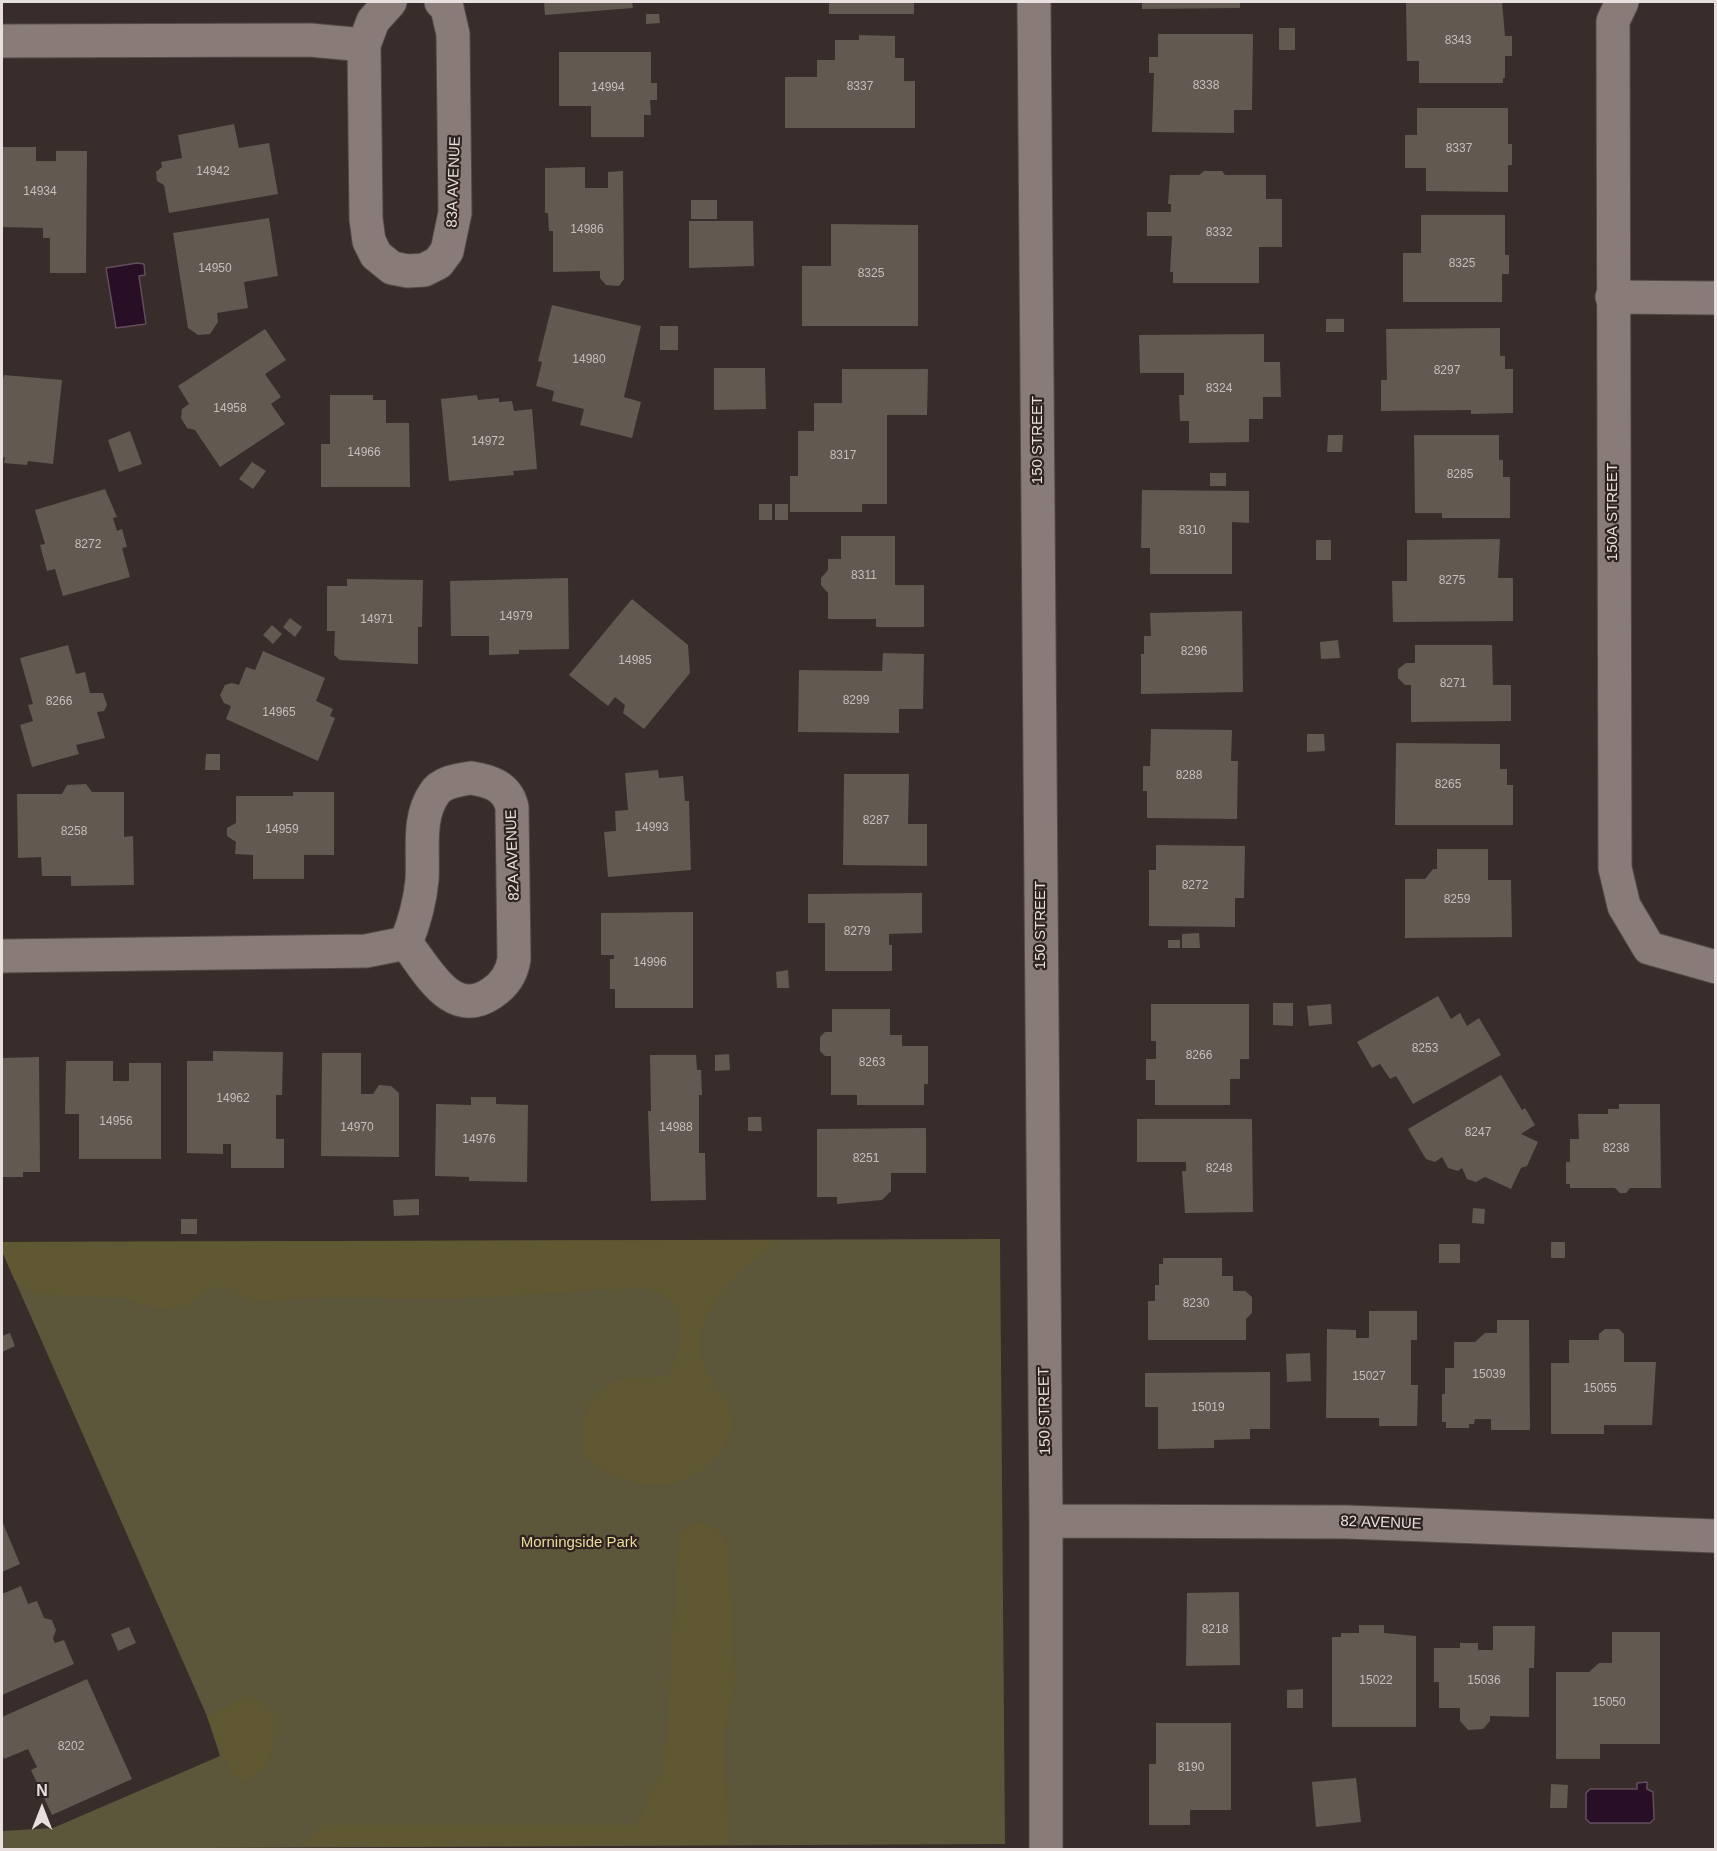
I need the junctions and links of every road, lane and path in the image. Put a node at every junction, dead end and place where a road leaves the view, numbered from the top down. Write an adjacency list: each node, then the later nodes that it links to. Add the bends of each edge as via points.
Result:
1 (390, 2): 6 (street, 83A AVENUE, via 373,21)
2 (441, 2): 6 (street, 83A AVENUE, via 447,8 453,34 455,213 447,251 438,263 424,270 392,268 381,261 367,232)
3 (1034, 2): 12 (street, 150 STREET)
4 (1622, 2): 7 (street, 150A STREET, via 1613,21)
5 (2, 41): 6 (street, via 310,40)
6 (364, 45)
7 (1612, 297): 8 (street); 11 (street, 150A STREET, via 1615,868 1624,906 1649,948)
8 (1716, 298)
9 (406, 943): 9 (street, 82A AVENUE, via 440,988 462,1001 486,997 512,970 512,807 497,785 471,778 450,783 434,793 424,825 420,894); 10 (street, via 366,951)
10 (2, 956)
11 (1716, 967)
12 (1046, 1521): 13 (street, 82 AVENUE, via 1336,1522); 14 (street, 150 STREET)
13 (1716, 1536)
14 (1046, 1850)

